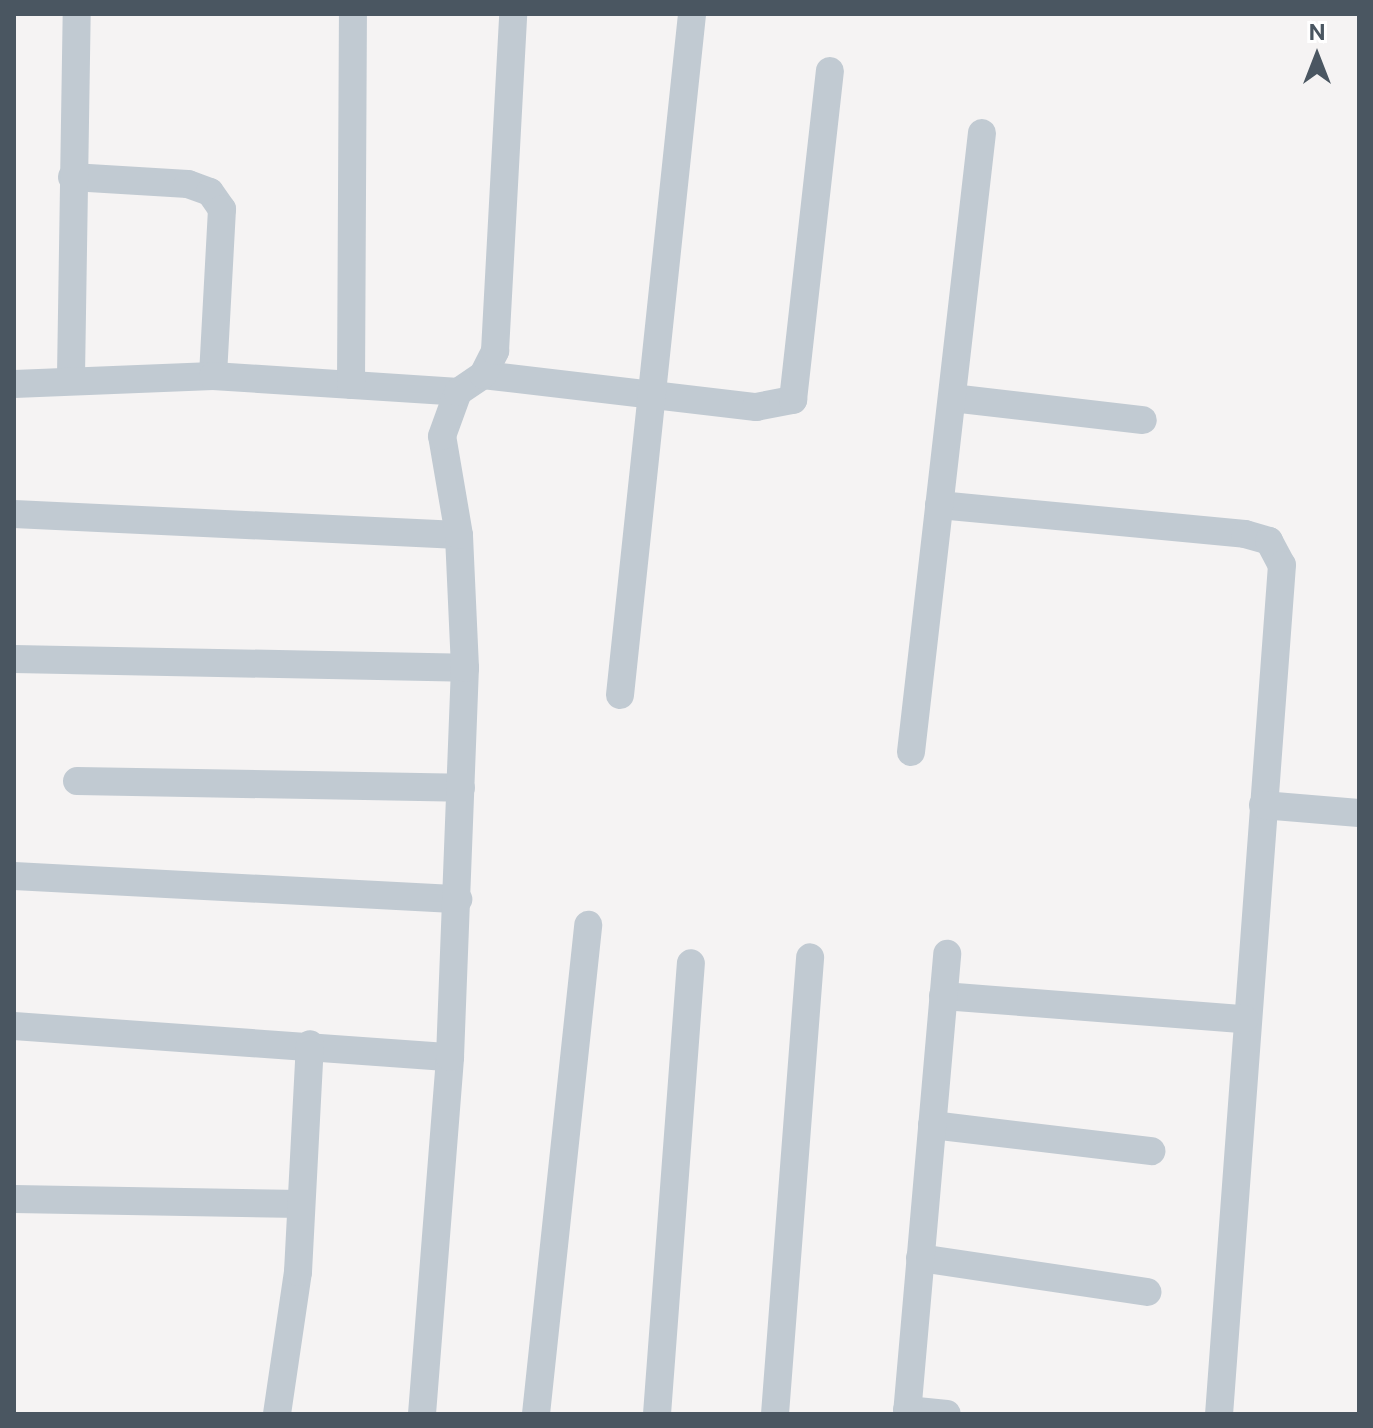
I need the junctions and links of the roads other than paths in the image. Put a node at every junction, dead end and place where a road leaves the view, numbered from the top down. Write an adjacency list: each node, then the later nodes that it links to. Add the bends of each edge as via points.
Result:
1 (77, 14): 7 (street)
2 (353, 14): 12 (street)
3 (513, 14): 8 (street, via 495,351)
4 (692, 14): 14 (street)
5 (830, 71): 14 (street, via 793,400 756,407)
6 (982, 133): 15 (street)
7 (72, 177): 9 (street); 10 (street, via 188,184 210,192 222,209)
8 (483, 375): 13 (street); 14 (street)
9 (71, 376): 10 (street); 11 (street)
10 (213, 376): 12 (street)
11 (14, 384)
12 (351, 385): 13 (street)
13 (458, 392): 19 (street, via 442,436)
14 (652, 395): 22 (street)
15 (952, 398): 16 (street); 17 (street)
16 (1143, 420)
17 (939, 505): 23 (street); 26 (street, via 1269,541 1282,565 1282,597)
18 (14, 514): 19 (street)
19 (459, 535): 21 (street)
20 (14, 659): 21 (street)
21 (465, 668): 25 (street)
22 (620, 695)
23 (911, 752)
24 (77, 781): 25 (street)
25 (461, 788): 29 (street)
26 (1263, 805): 27 (street); 35 (street)
27 (1359, 813)
28 (14, 876): 29 (street)
29 (458, 899): 38 (street)
30 (588, 925): 48 (street)
31 (947, 954): 34 (street)
32 (810, 957): 50 (street)
33 (691, 963): 49 (street)
34 (943, 996): 35 (street); 39 (street)
35 (1244, 1019): 52 (street)
36 (14, 1026): 37 (street)
37 (310, 1044): 38 (street); 42 (street)
38 (450, 1057): 47 (street)
39 (932, 1125): 40 (street); 43 (street)
40 (1151, 1151)
41 (14, 1199): 42 (street)
42 (301, 1204): 46 (street)
43 (920, 1258): 44 (street); 45 (street)
44 (1147, 1292)
45 (907, 1412): 51 (street)
46 (277, 1414)
47 (422, 1414)
48 (536, 1414)
49 (657, 1414)
50 (775, 1414)
51 (947, 1414)
52 (1219, 1414)

